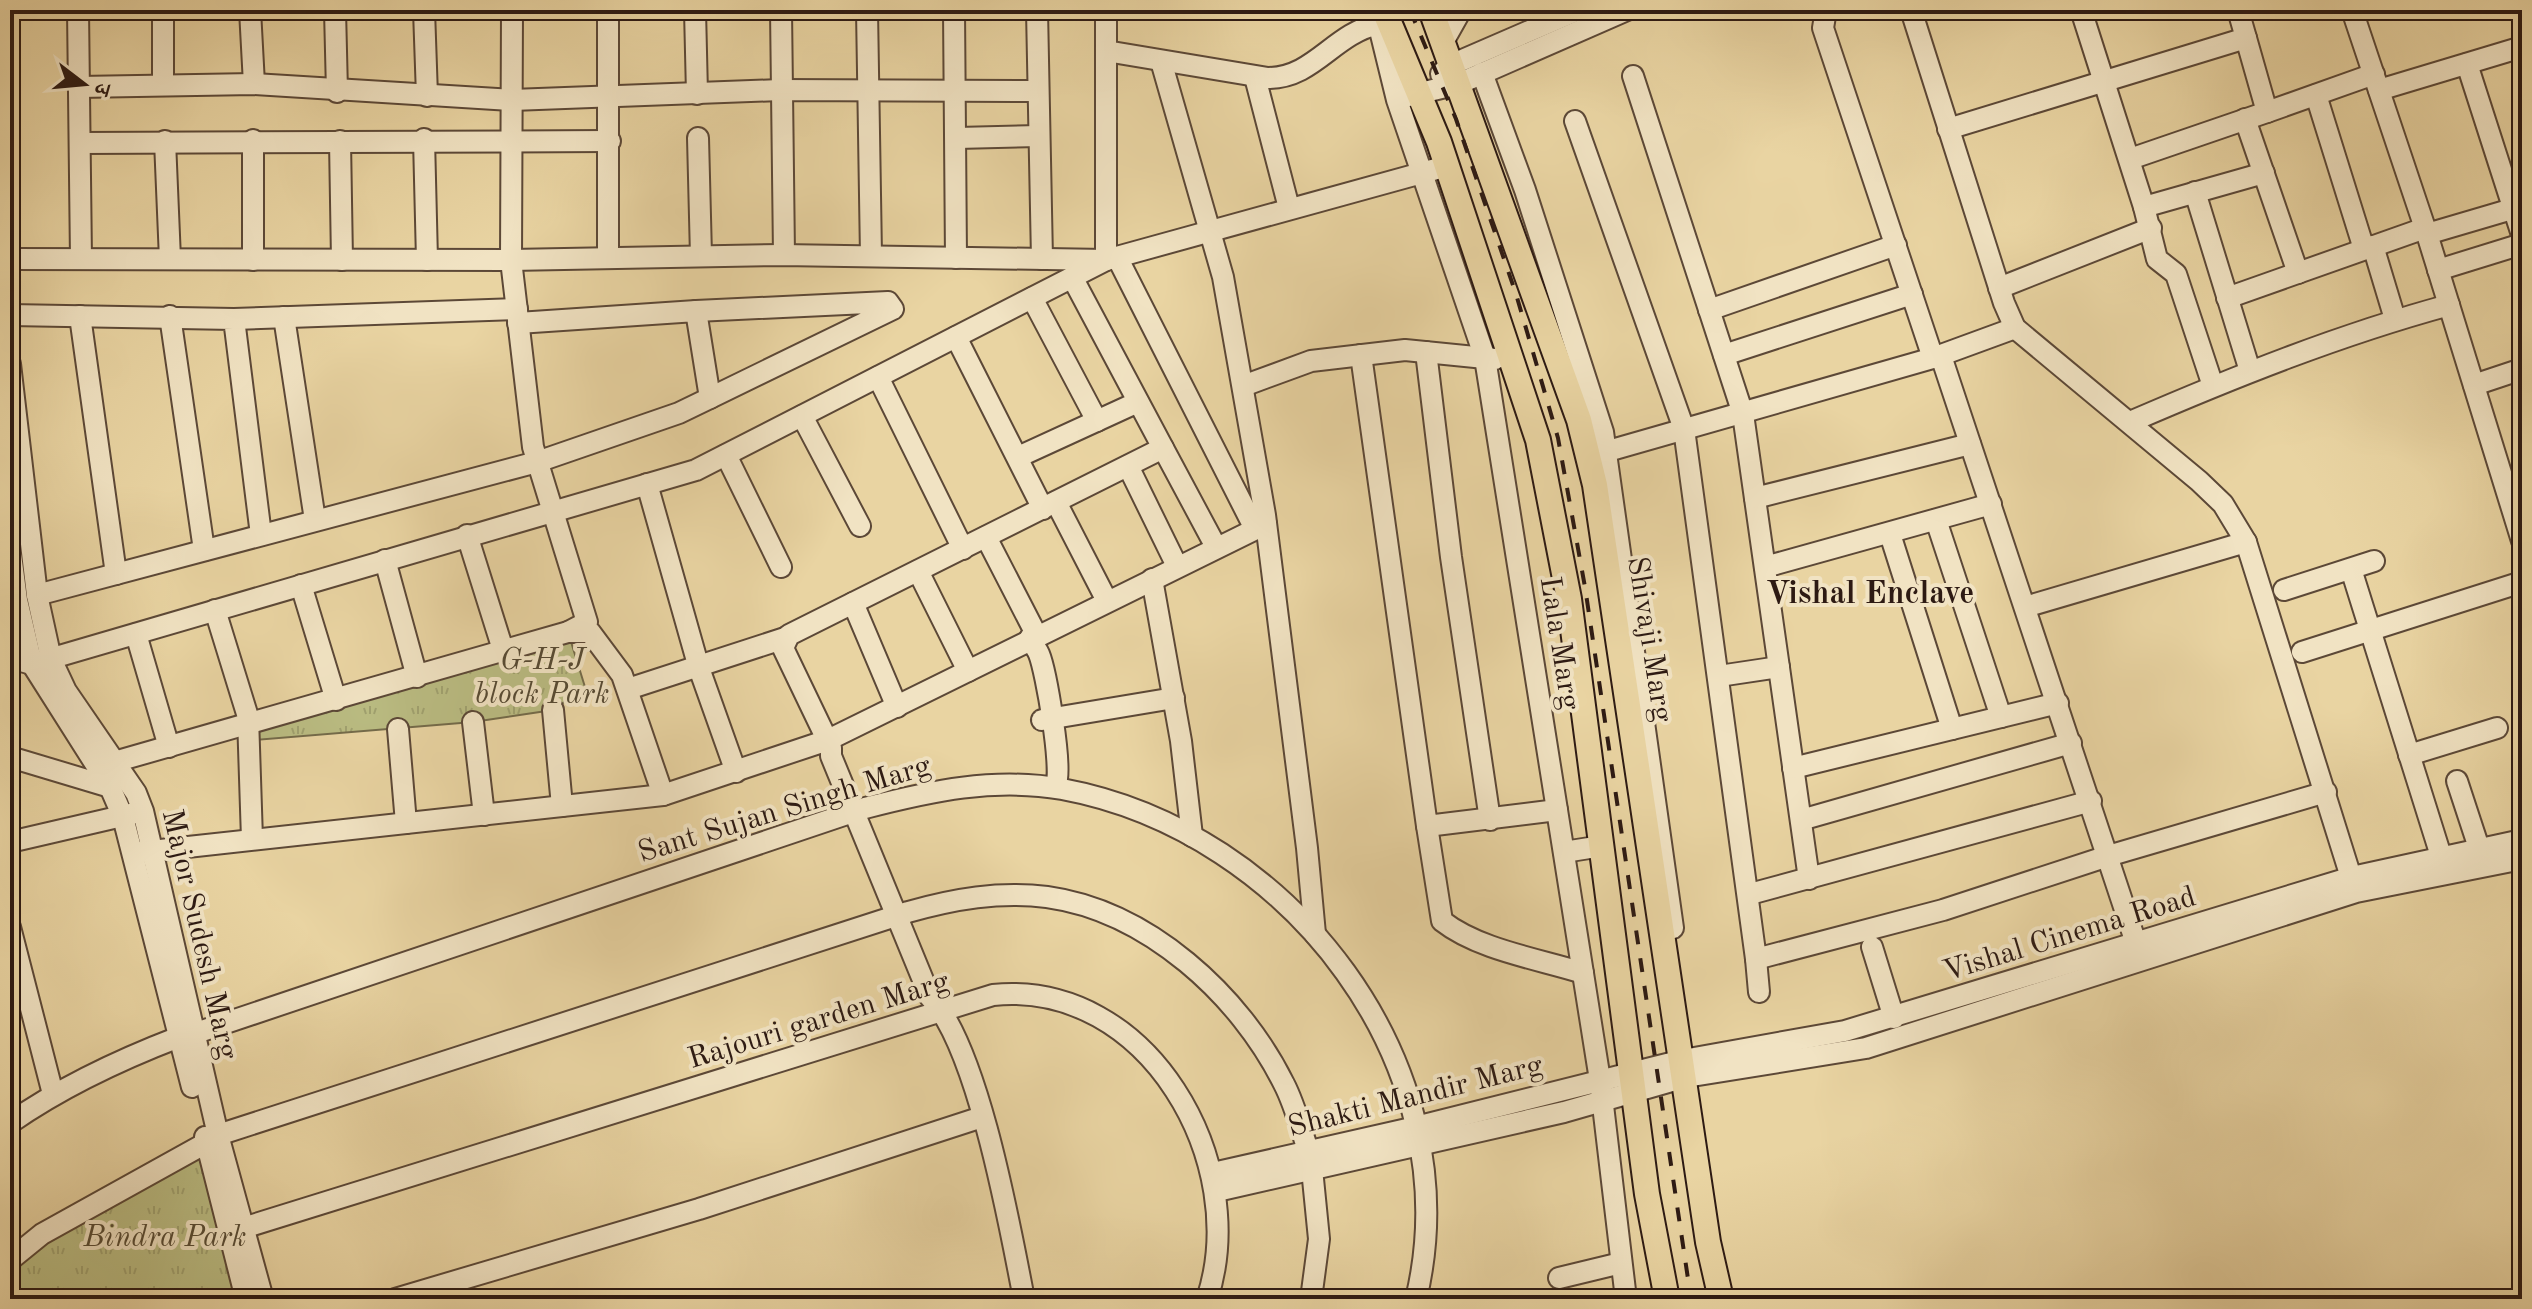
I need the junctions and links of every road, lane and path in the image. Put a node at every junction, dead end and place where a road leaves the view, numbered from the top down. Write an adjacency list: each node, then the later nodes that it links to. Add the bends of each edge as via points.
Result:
1 (78, 10): 38 (street)
2 (163, 10): 36 (street)
3 (250, 10): 37 (street)
4 (335, 10): 42 (street)
5 (424, 10): 46 (street)
6 (512, 10): 49 (street)
7 (608, 10): 48 (street)
8 (695, 10): 44 (street)
9 (781, 10): 40 (street)
10 (867, 10): 39 (street)
11 (954, 10): 43 (street)
12 (1037, 10): 41 (street)
13 (1106, 10): 27 (street)
14 (1431, 10): 25 (main road, Shivaji Marg)
15 (1461, 10): 25 (street)
16 (1627, 10): 30 (street)
17 (1826, 10): 77 (street, via 1823,28)
18 (1911, 10): 53 (street)
19 (2081, 10): 34 (street)
20 (2238, 10): 24 (street)
21 (2352, 10): 35 (street)
22 (1575, 11): 31 (street)
23 (1379, 15): 33 (street, via 1294,75); 47 (main road)
24 (2246, 38): 34 (street); 50 (street)
25 (1443, 42): 31 (main road, Shivaji Marg)
26 (2522, 47): 29 (street)
27 (1106, 51): 28 (street); 84 (street)
28 (1161, 61): 33 (street); 73 (street)
29 (2467, 64): 35 (street); 71 (street)
30 (1482, 73): 31 (street); 134 (street, via 1589,381)
31 (1454, 74): 47 (street); 134 (main road, Shivaji Marg, via 1579,420)
32 (1633, 76): 101 (street)
33 (1255, 77): 70 (street)
34 (2105, 82): 53 (street); 64 (street)
35 (2376, 82): 45 (street); 74 (street)
36 (163, 84): 37 (street); 38 (street)
37 (254, 84): 42 (street)
38 (79, 87): 63 (street)
39 (868, 89): 40 (street); 43 (street); 81 (street)
40 (780, 90): 44 (street); 79 (street)
41 (1038, 91): 43 (street); 54 (street)
42 (337, 92): 46 (street)
43 (956, 93): 56 (street)
44 (697, 94): 48 (street)
45 (2316, 95): 50 (street); 78 (street)
46 (427, 96): 49 (street)
47 (1408, 96): 65 (main road); 67 (street, Lala Marg)
48 (609, 97): 49 (street); 62 (street)
49 (512, 100): 59 (street)
50 (2267, 112): 51 (street)
51 (2245, 119): 64 (street); 66 (street)
52 (1575, 121): 131 (street)
53 (1948, 129): 96 (street)
54 (1039, 136): 56 (street); 88 (street)
55 (698, 138): 80 (street)
56 (957, 138): 83 (street)
57 (424, 139): 59 (street); 61 (street); 91 (street)
58 (253, 140): 60 (street); 61 (street); 89 (street)
59 (512, 140): 62 (street); 92 (street)
60 (165, 141): 63 (street); 87 (street)
61 (340, 141): 90 (street)
62 (610, 141): 82 (street)
63 (80, 143): 86 (street)
64 (2130, 159): 69 (street)
65 (1447, 166): 67 (street); 117 (main road)
66 (2264, 173): 68 (street); 94 (street)
67 (1421, 174): 70 (street); 116 (street, Lala Marg)
68 (2195, 192): 69 (street); 99 (street)
69 (2144, 207): 72 (street)
70 (1289, 208): 73 (street)
71 (2512, 209): 74 (street); 75 (street)
72 (2151, 228): 96 (street); 124 (street, via 2157,259 2176,274)
73 (1211, 229): 84 (street); 123 (street)
74 (2426, 231): 78 (street); 93 (street)
75 (2522, 235)
76 (2522, 244): 93 (street)
77 (1896, 245): 97 (street); 101 (street)
78 (2369, 247): 94 (street); 109 (street)
79 (784, 255): 80 (street); 81 (street)
80 (701, 256): 82 (street)
81 (871, 256): 83 (street)
82 (608, 258): 92 (street)
83 (956, 258): 88 (street)
84 (1111, 258): 88 (street); 95 (street); 148 (street)
85 (10, 259): 86 (street)
86 (81, 259): 87 (street)
87 (170, 259): 89 (street)
88 (1042, 259)
89 (253, 260): 90 (street)
90 (342, 260): 91 (street)
91 (427, 260): 92 (street)
92 (511, 260): 106 (street)
93 (2438, 270): 100 (street)
94 (2298, 273): 99 (street)
95 (1072, 277): 98 (street); 126 (street)
96 (1999, 288): 110 (street)
97 (1912, 294): 114 (street); 115 (street)
98 (1032, 298): 111 (street); 129 (street)
99 (2227, 298): 120 (street)
100 (2449, 305): 109 (street); 122 (street)
101 (1709, 310): 114 (street)
102 (696, 311): 106 (street); 125 (street); 125 (street, via 888,302 893,309)
103 (10, 315): 104 (street)
104 (80, 316): 105 (street); 166 (street)
105 (170, 316): 108 (street); 158 (street)
106 (518, 316): 107 (street); 137 (street)
107 (284, 317): 108 (street); 145 (street)
108 (234, 319): 150 (street)
109 (2395, 319): 120 (street)
110 (2015, 328): 115 (street); 130 (street)
111 (956, 337): 121 (street); 136 (street)
112 (1426, 352): 113 (street); 116 (street); 223 (street)
113 (1361, 355): 123 (street, via 1311,361); 226 (street)
114 (1724, 355): 127 (street)
115 (1937, 357): 127 (street); 132 (street)
116 (1485, 358): 117 (street); 219 (street, Lala Marg)
117 (1511, 361): 231 (main road, via 1538,440 1569,599)
118 (10, 364): 171 (street, Major Sudesh Marg)
119 (2522, 369): 122 (street)
120 (2250, 371): 124 (street)
121 (878, 377): 128 (street); 157 (street)
122 (2474, 385): 140 (street)
123 (1243, 386): 148 (street)
124 (2213, 386): 130 (street)
125 (710, 398): 137 (street)
126 (1138, 402): 129 (street); 133 (street)
127 (1743, 414): 131 (street); 141 (street)
128 (802, 416): 135 (street); 147 (street)
129 (1097, 421): 136 (street)
130 (2130, 422): 154 (street, via 2223,504)
131 (1684, 429): 134 (street); 188 (street)
132 (1970, 444): 141 (street); 142 (street)
133 (1163, 448): 138 (street); 156 (street)
134 (1597, 454): 253 (main road, Shivaji Marg)
135 (726, 455): 139 (street); 162 (street)
136 (1018, 457): 143 (street)
137 (537, 462): 144 (street); 145 (street)
138 (1128, 466): 143 (street); 161 (street)
139 (647, 484): 144 (street); 186 (street)
140 (2515, 492): 153 (street)
141 (1755, 498): 163 (street)
142 (1991, 504): 146 (street); 174 (street)
143 (1049, 505): 152 (street); 172 (street)
144 (551, 510): 151 (street); 177 (street, via 587,622)
145 (315, 520): 150 (street)
146 (1936, 520): 149 (street); 196 (street)
147 (860, 526)
148 (1261, 526): 156 (street); 242 (street)
149 (1890, 534): 163 (street); 202 (street)
150 (261, 535): 158 (street)
151 (467, 535): 159 (street); 182 (street)
152 (986, 537): 157 (street); 180 (street)
153 (2522, 541)
154 (2246, 542): 174 (street); 214 (street)
155 (10, 547): 171 (street, Major Sudesh Marg)
156 (1216, 547): 161 (street)
157 (963, 549): 165 (street)
158 (204, 550): 166 (street)
159 (385, 560): 169 (street); 189 (street)
160 (2374, 561): 164 (street)
161 (1177, 566): 167 (street)
162 (781, 567)
163 (1765, 567): 185 (street)
164 (2351, 569): 170 (street); 176 (street)
165 (918, 571): 173 (street); 187 (street)
166 (116, 574): 171 (street)
167 (1152, 579): 172 (street); 191 (street)
168 (2522, 582): 176 (street)
169 (301, 585): 175 (street); 192 (street)
170 (2284, 590)
171 (21, 598): 184 (street, Major Sudesh Marg)
172 (1107, 601): 180 (street)
173 (853, 603): 179 (street); 194 (street)
174 (2025, 607): 193 (street)
175 (215, 610): 178 (street); 199 (street)
176 (2369, 630): 181 (street); 206 (street)
177 (568, 632): 182 (street); 190 (street, via 590,632)
178 (136, 634): 184 (street); 205 (street)
179 (785, 638): 186 (street); 204 (street, via 783,648)
180 (1033, 641): 187 (street); 197 (street, via 1039,651)
181 (2302, 652)
182 (504, 653): 189 (street)
183 (10, 658): 184 (street)
184 (42, 662): 208 (street, Major Sudesh Marg); 213 (street, Major Sudesh Marg)
185 (1779, 667): 188 (street); 209 (street)
186 (699, 668): 190 (street); 210 (street)
187 (968, 671): 194 (street)
188 (1719, 676): 240 (street)
189 (417, 677): 192 (street)
190 (628, 689): 215 (street)
191 (1174, 698): 197 (street); 227 (street)
192 (336, 700): 199 (street)
193 (2058, 703): 196 (street); 203 (street)
194 (897, 707): 204 (street)
195 (553, 710): 217 (street)
196 (2001, 717): 202 (street)
197 (1047, 719): 212 (street, via 1061,774)
198 (473, 722): 221 (street)
199 (248, 725): 205 (street); 228 (street)
200 (2497, 728): 206 (street)
201 (398, 729): 225 (street)
202 (1952, 729): 209 (street)
203 (2071, 743): 216 (street); 224 (street)
204 (829, 744): 210 (street); 218 (street, via 839,751)
205 (169, 747): 208 (street)
206 (2409, 755): 237 (street)
207 (10, 757): 213 (street)
208 (114, 762): 220 (street, Major Sudesh Marg)
209 (1793, 768): 224 (street)
210 (736, 772): 215 (street)
211 (2457, 781): 232 (street)
212 (1056, 786): 218 (street, Sant Sujan Singh Marg, via 968,785); 227 (street, Sant Sujan Singh Marg, via 1123,806)
213 (110, 787): 222 (street, Major Sudesh Marg)
214 (2326, 792): 235 (street); 239 (street)
215 (663, 795): 217 (street)
216 (2091, 801): 235 (street); 238 (street)
217 (562, 806): 221 (street)
218 (859, 810): 241 (street); 252 (street, Sant Sujan Singh Marg)
219 (1557, 810): 223 (street); 234 (street, Lala Marg)
220 (143, 811): 222 (street); 233 (street, Major Sudesh Marg)
221 (484, 815): 225 (street)
222 (123, 817): 230 (street); 233 (street, Major Sudesh Marg)
223 (1490, 820): 226 (street)
224 (1801, 820): 238 (street)
225 (406, 823): 228 (street)
226 (1427, 826): 247 (street, via 1442,921 1504,949)
227 (1192, 836): 242 (street, Sant Sujan Singh Marg, via 1250,874)
228 (252, 839): 233 (street)
229 (2522, 840): 232 (street, Vishal Cinema Road)
230 (10, 842)
231 (1602, 846): 234 (street); 254 (main road)
232 (2479, 848): 237 (street, Vishal Cinema Road)
233 (142, 852): 252 (street, Major Sudesh Marg)
234 (1564, 852): 247 (street, Lala Marg)
235 (2108, 856): 245 (street); 246 (street, via 1943,910)
236 (2522, 859): 237 (street, Vishal Cinema Road)
237 (2453, 860): 239 (street, Vishal Cinema Road)
238 (1809, 879): 240 (street)
239 (2354, 884): 245 (street, Vishal Cinema Road)
240 (1750, 894): 246 (street)
241 (903, 914): 249 (street, via 930,997); 260 (street); 261 (street, via 996,895 1049,898 1147,933 1224,996 1260,1043 1284,1084)
242 (1315, 934): 259 (street, Sant Sujan Singh Marg, via 1363,993 1405,1085)
243 (11, 939): 255 (street)
244 (1872, 947): 250 (street)
245 (2138, 950): 251 (street, Vishal Cinema Road)
246 (1756, 959): 248 (street)
247 (1583, 973): 256 (street, Lala Marg)
248 (1759, 992)
249 (939, 1008): 257 (street, via 965,1059); 262 (street, Rajouri garden Marg, via 1016,993 1076,1003 1104,1018 1134,1041 1179,1096); 263 (street, Rajouri garden Marg)
250 (1894, 1018): 251 (street, Vishal Cinema Road); 253 (street, Vishal Cinema Road)
251 (1933, 1018): 253 (street, Vishal Cinema Road, via 1866,1048)
252 (186, 1036): 255 (street, Sant Sujan Singh Marg, via 124,1058); 260 (street, Major Sudesh Marg)
253 (1684, 1068): 254 (street, Vishal Cinema Road); 276 (main road, Shivaji Marg)
254 (1634, 1092): 256 (street); 256 (street, Shakti Mandir Marg); 275 (main road)
255 (53, 1094): 258 (street, Sant Sujan Singh Marg)
256 (1602, 1100): 259 (street, Shakti Mandir Marg); 265 (street, Lala Marg)
257 (982, 1117): 269 (street, via 699,1209); 270 (street)
258 (10, 1123)
259 (1418, 1137): 261 (street, Shakti Mandir Marg); 273 (street, Sant Sujan Singh Marg, via 1425,1203)
260 (212, 1139): 263 (street, Major Sudesh Marg); 264 (street, via 42,1234); 267 (street, Major Sudesh Marg)
261 (1311, 1161): 262 (street, Shakti Mandir Marg); 272 (street, via 1319,1239)
262 (1215, 1182): 271 (street, Rajouri garden Marg, via 1217,1260)
263 (243, 1228): 268 (street, Major Sudesh Marg)
264 (10, 1260)
265 (1621, 1263): 266 (street); 274 (street, Lala Marg)
266 (1559, 1278)
267 (246, 1299)
268 (263, 1299)
269 (395, 1299)
270 (1024, 1299)
271 (1207, 1299)
272 (1311, 1299)
273 (1416, 1299)
274 (1626, 1299)
275 (1667, 1299)
276 (1721, 1299)

